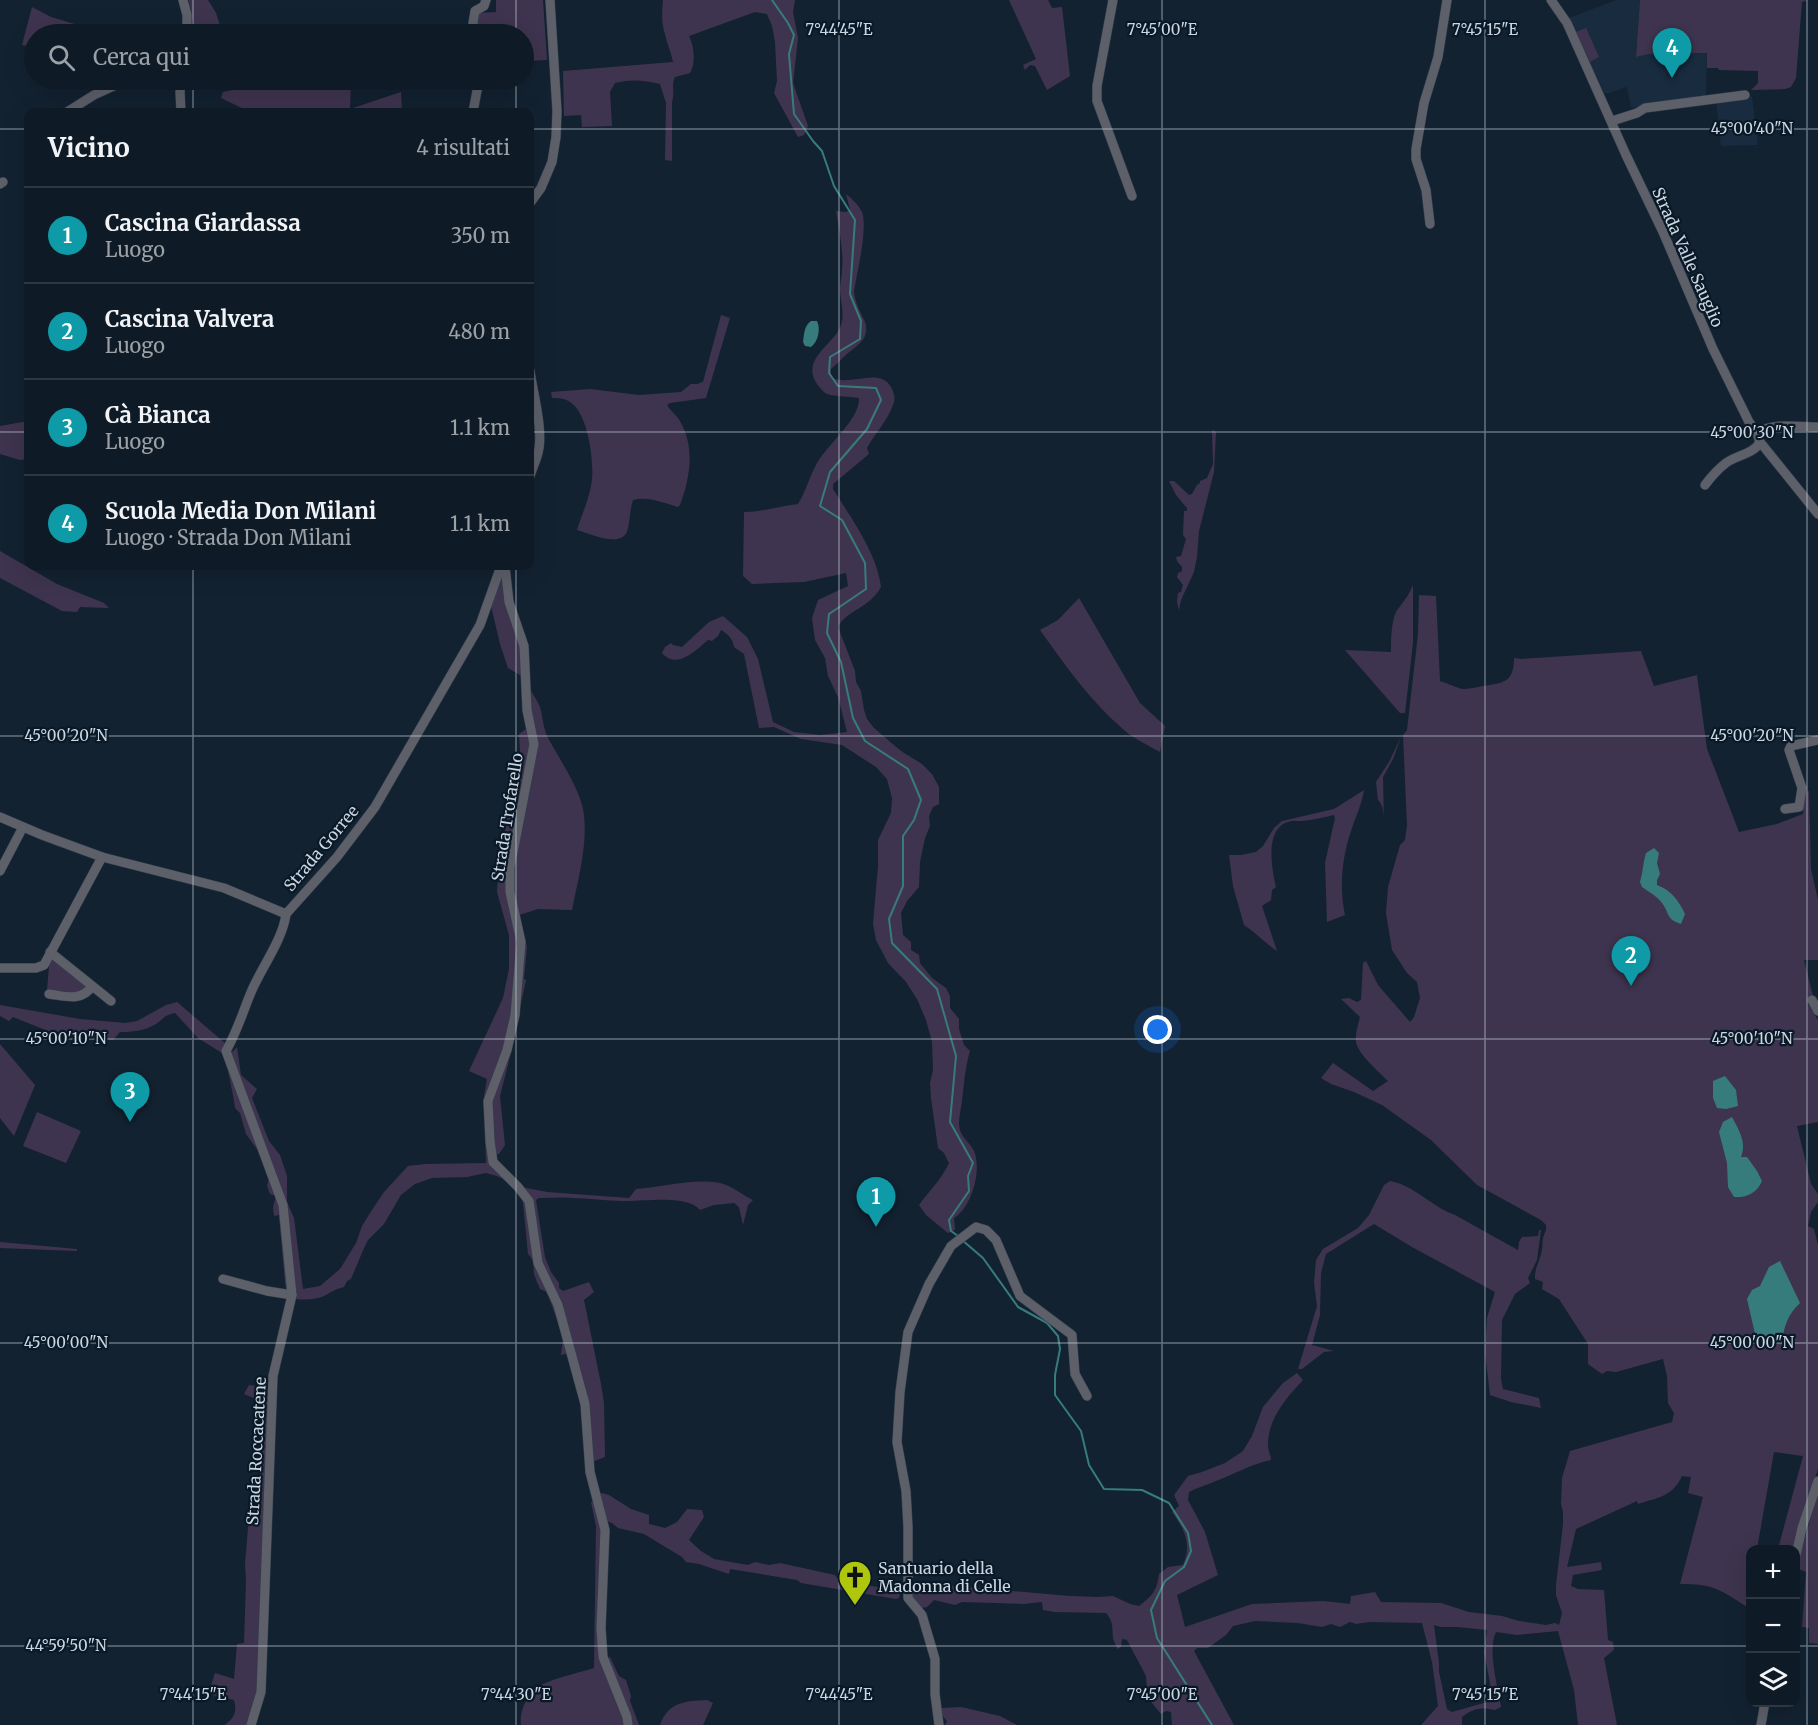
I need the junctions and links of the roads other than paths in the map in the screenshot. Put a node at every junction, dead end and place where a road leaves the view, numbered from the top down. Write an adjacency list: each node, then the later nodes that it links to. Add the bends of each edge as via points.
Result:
1 (183, 0): 7 (street)
2 (486, 0): 8 (street, via 475,11)
3 (550, 0): 18 (street, via 556,137 552,162)
4 (1113, 0): 17 (street, via 1096,86 1097,100)
5 (1447, 0): 19 (street, via 1416,149)
6 (1551, 0): 16 (street, Strada Valle Sauglio, via 1567,23)
7 (187, 24)
8 (473, 24)
9 (105, 90): 13 (street)
10 (180, 90): 14 (street)
11 (477, 90): 15 (street)
12 (1745, 95): 16 (street, via 1645,108)
13 (73, 108)
14 (182, 108)
15 (474, 108)
16 (1612, 121): 22 (street, Strada Valle Sauglio, via 1713,349)
17 (1132, 196)
18 (534, 198)
19 (1430, 224)
20 (534, 398): 23 (street, via 540,443)
21 (1818, 427): 22 (street, via 1774,427 1759,431)
22 (1759, 437): 24 (street, via 1758,446 1732,458); 25 (street, Strada Valle Sauglio)
23 (534, 464)
24 (1705, 484)
25 (1818, 514)
26 (501, 570): 34 (street, Strada Gorree, via 480,625 375,807)
27 (504, 570): 49 (street, Strada Trofarello, via 509,602 524,646 527,710 534,744 510,868 510,892 521,942 515,1015 488,1101 493,1162 529,1201 538,1263 558,1305 585,1404 590,1472 606,1539 602,1647)
28 (1818, 740): 29 (street, via 1791,746 1789,750 1802,788 1799,807)
29 (1785, 809)
30 (0, 817): 31 (street, Strada Gorree)
31 (23, 827): 32 (street, Strada Gorree); 33 (street)
32 (102, 857): 34 (street, Strada Gorree, via 225,888); 35 (street)
33 (0, 871)
34 (286, 914): 43 (street, Strada Roccacatene, via 226,1051 283,1205)
35 (50, 952): 36 (street, via 44,965 36,968); 37 (street)
36 (0, 968)
37 (92, 986): 38 (street, via 78,997); 40 (street)
38 (49, 994)
39 (1812, 1000): 41 (street)
40 (111, 1001)
41 (1818, 1011)
42 (223, 1279): 43 (street)
43 (292, 1295): 48 (street, Strada Roccacatene, via 273,1376 261,1692)
44 (1087, 1396): 50 (street, via 1075,1374 1072,1335 1020,1296 996,1240 976,1227 951,1246 908,1332 897,1442 906,1491 908,1598 922,1615 935,1659)
45 (1818, 1481): 46 (street)
46 (1798, 1545)
47 (1764, 1707): 51 (street)
48 (251, 1725)
49 (628, 1725)
50 (939, 1725)
51 (1761, 1725)

